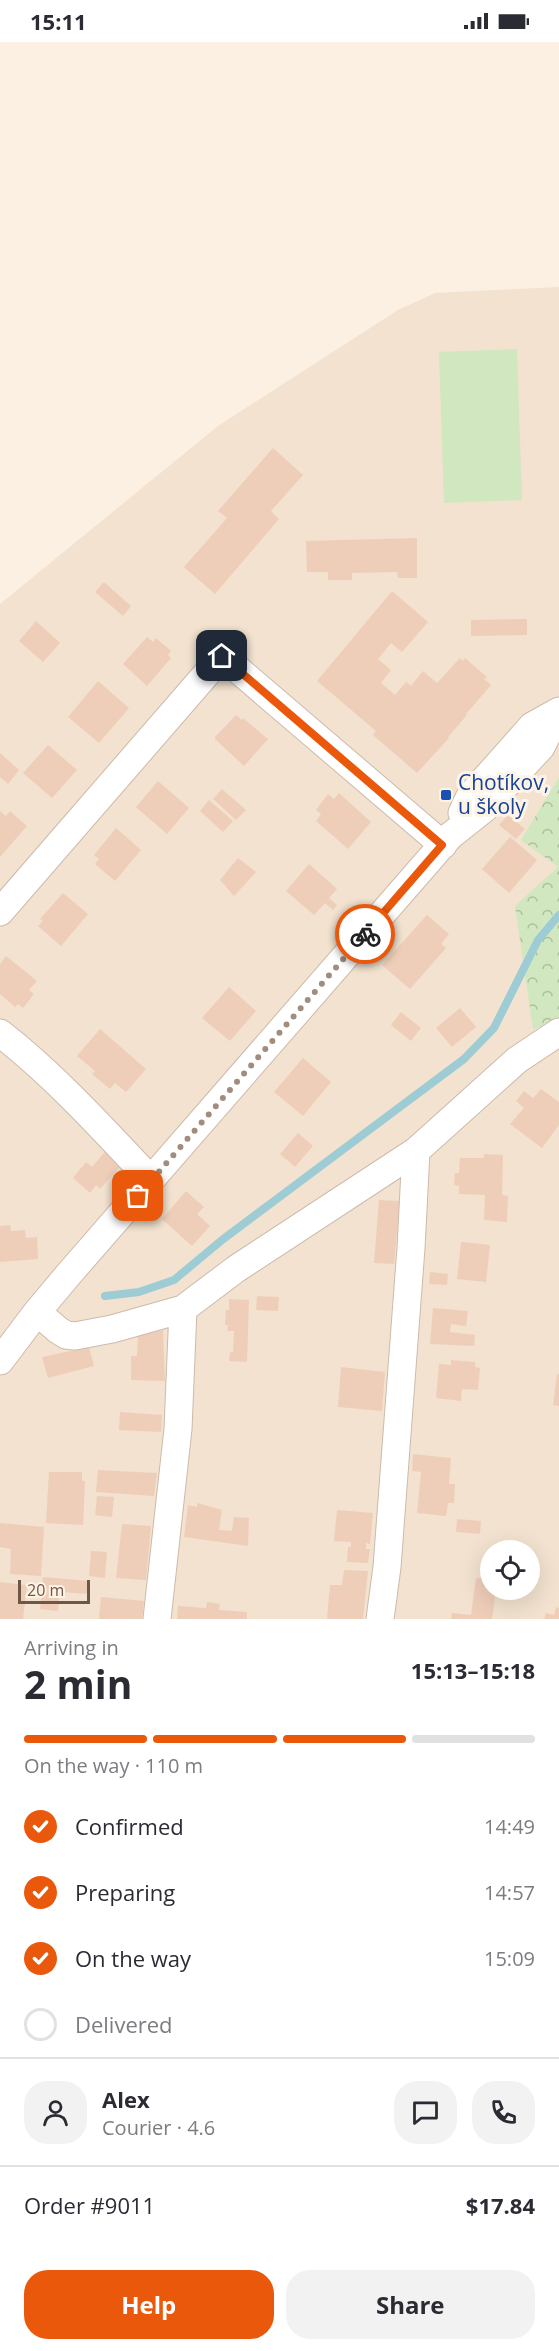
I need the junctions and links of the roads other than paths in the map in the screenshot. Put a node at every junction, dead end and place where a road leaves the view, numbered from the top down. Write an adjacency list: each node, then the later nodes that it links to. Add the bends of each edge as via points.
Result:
1 (559, 711): 2 (street, via 532,726 470,796)
2 (446, 840): 3 (street, via 222,656); 7 (street)
3 (0, 912)
4 (0, 1032): 7 (street, via 103,1127)
5 (559, 1032): 6 (street, via 501,1074)
6 (416, 1152): 8 (street, via 236,1269); 12 (street)
7 (151, 1180): 9 (street)
8 (183, 1309): 9 (street, via 75,1336 66,1335); 11 (street, via 178,1429)
9 (37, 1312): 10 (street)
10 (0, 1360)
11 (157, 1619)
12 (380, 1619)

